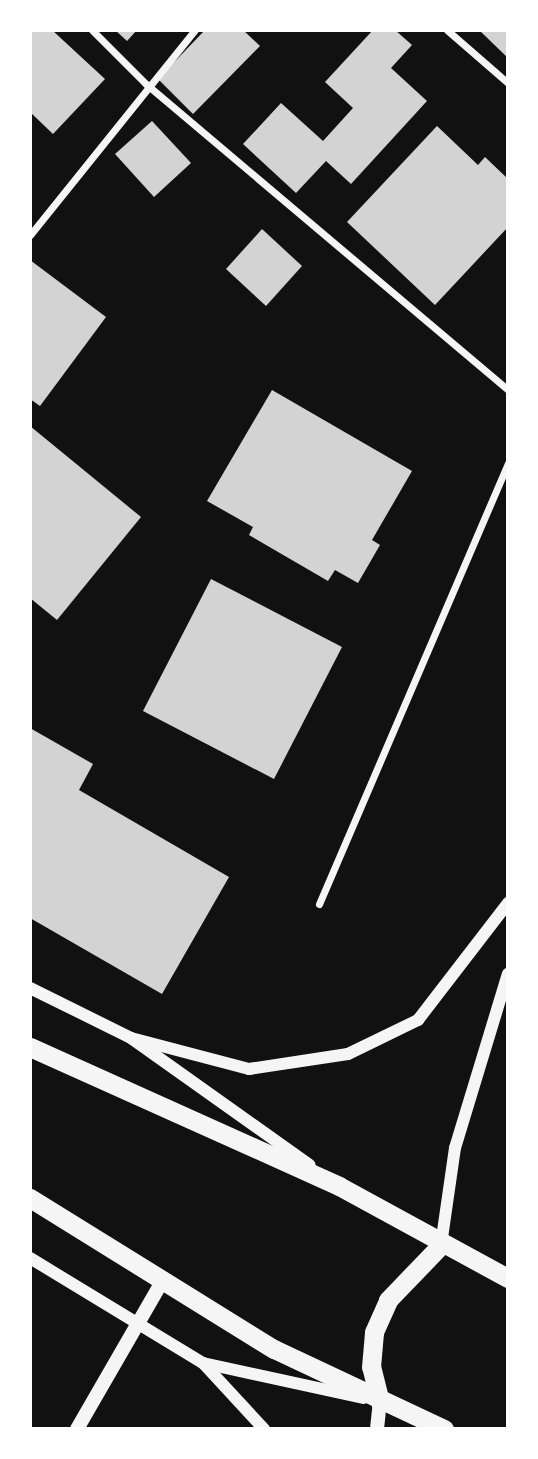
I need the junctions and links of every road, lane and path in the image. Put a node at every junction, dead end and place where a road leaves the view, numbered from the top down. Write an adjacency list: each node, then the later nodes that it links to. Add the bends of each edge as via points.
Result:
1 (92, 30): 5 (street)
2 (195, 30): 5 (street)
3 (447, 30): 4 (street)
4 (508, 83)
5 (146, 84): 6 (street); 7 (street)
6 (30, 234)
7 (508, 390)
8 (508, 463): 10 (street)
9 (508, 903): 13 (street, via 418,1020 348,1054 249,1069)
10 (319, 904)
11 (508, 974): 17 (street, via 455,1148)
12 (30, 988): 13 (street)
13 (131, 1038): 15 (street)
14 (30, 1048): 15 (highway)
15 (339, 1186): 17 (highway)
16 (30, 1198): 20 (highway)
17 (442, 1245): 19 (highway); 23 (highway, via 388,1300 374,1332 371,1367)
18 (30, 1258): 21 (street)
19 (508, 1278)
20 (163, 1280): 21 (main road); 23 (highway, via 274,1349)
21 (135, 1323): 22 (street); 24 (main road)
22 (203, 1363): 23 (street); 25 (street)
23 (380, 1402): 26 (main road); 27 (highway)
24 (77, 1429)
25 (264, 1429)
26 (377, 1429)
27 (444, 1429)

